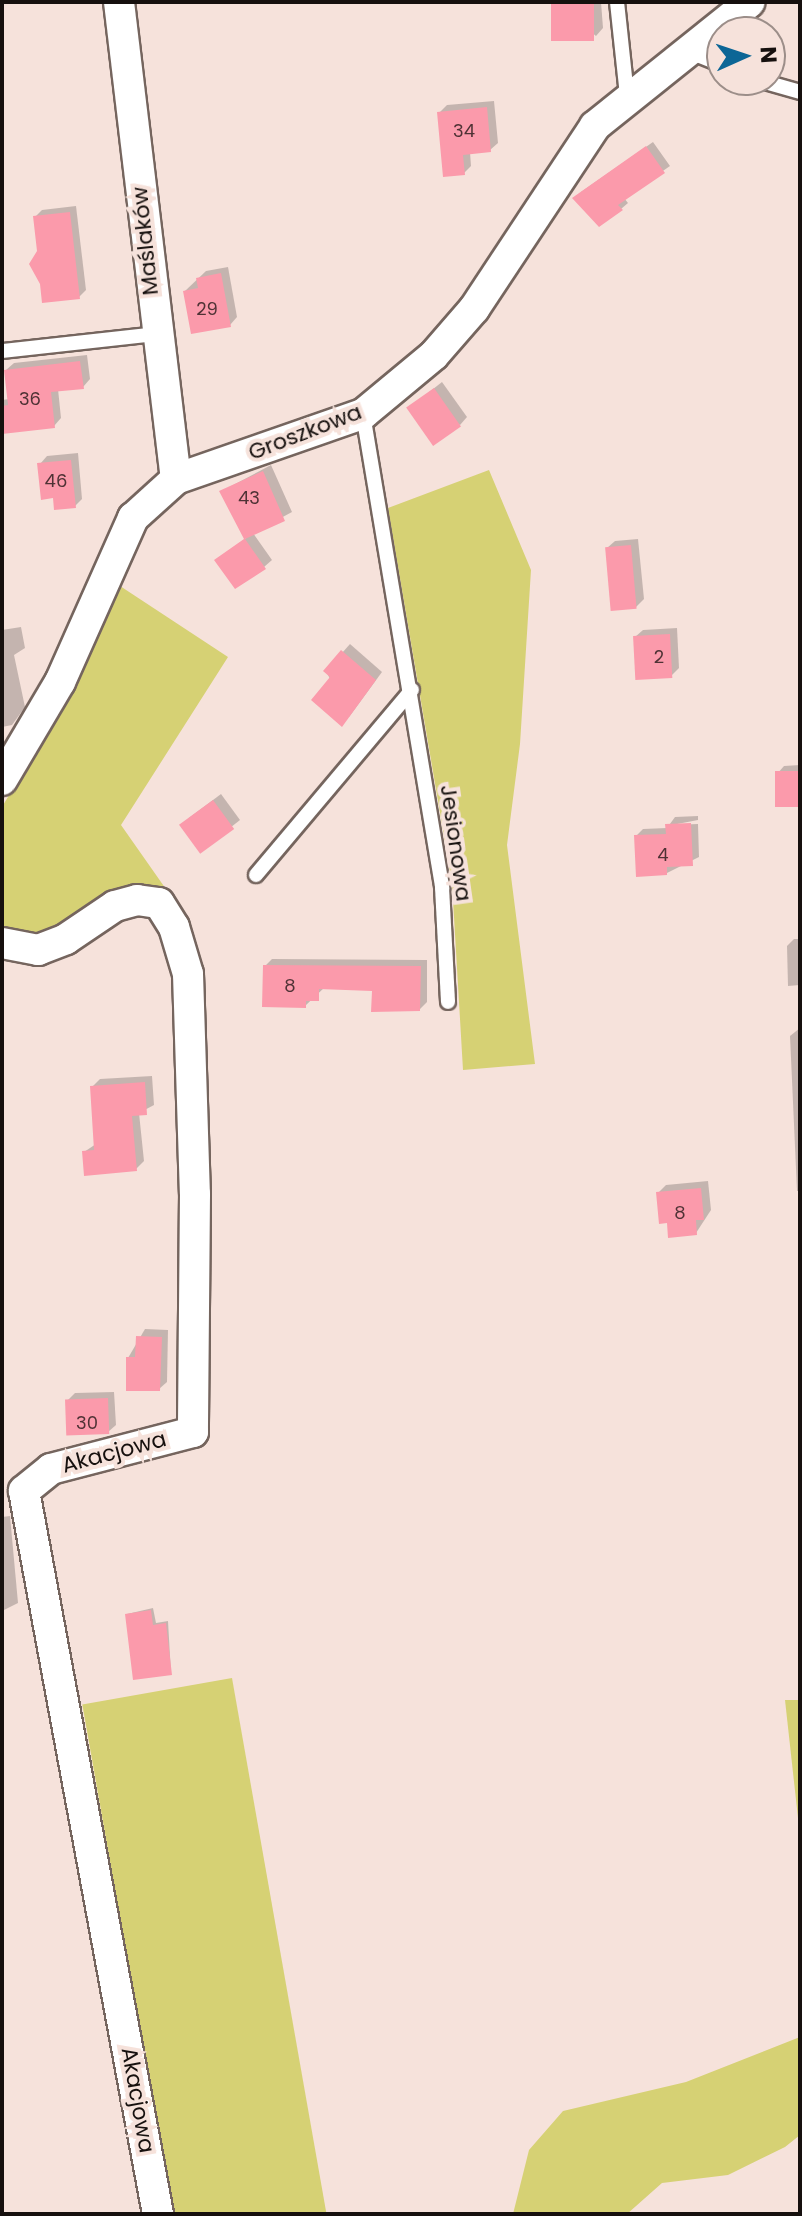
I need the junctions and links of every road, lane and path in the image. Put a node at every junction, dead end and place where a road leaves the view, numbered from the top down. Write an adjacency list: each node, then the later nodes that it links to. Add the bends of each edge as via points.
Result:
1 (119, 2): 7 (street, Maślaków)
2 (617, 2): 6 (lane)
3 (750, 2): 4 (street, Groszkowa)
4 (690, 52): 5 (lane); 6 (street, Groszkowa)
5 (706, 58)
6 (627, 95): 9 (street, Groszkowa, via 573,152 474,309 434,355)
7 (155, 334): 8 (lane); 10 (street, Maślaków)
8 (2, 351)
9 (363, 414): 10 (street, Groszkowa); 11 (lane, Jesionowa)
10 (176, 479): 12 (street, Groszkowa, via 133,518 60,682)
11 (412, 690): 13 (lane); 15 (lane, Jesionowa, via 442,887)
12 (2, 780)
13 (256, 875)
14 (2, 943): 16 (street, Akacjowa, via 38,950 66,939 115,906 137,900 159,903 174,927 188,974 195,1194 193,1432 51,1469 24,1491)
15 (448, 1002)
16 (158, 2214)

